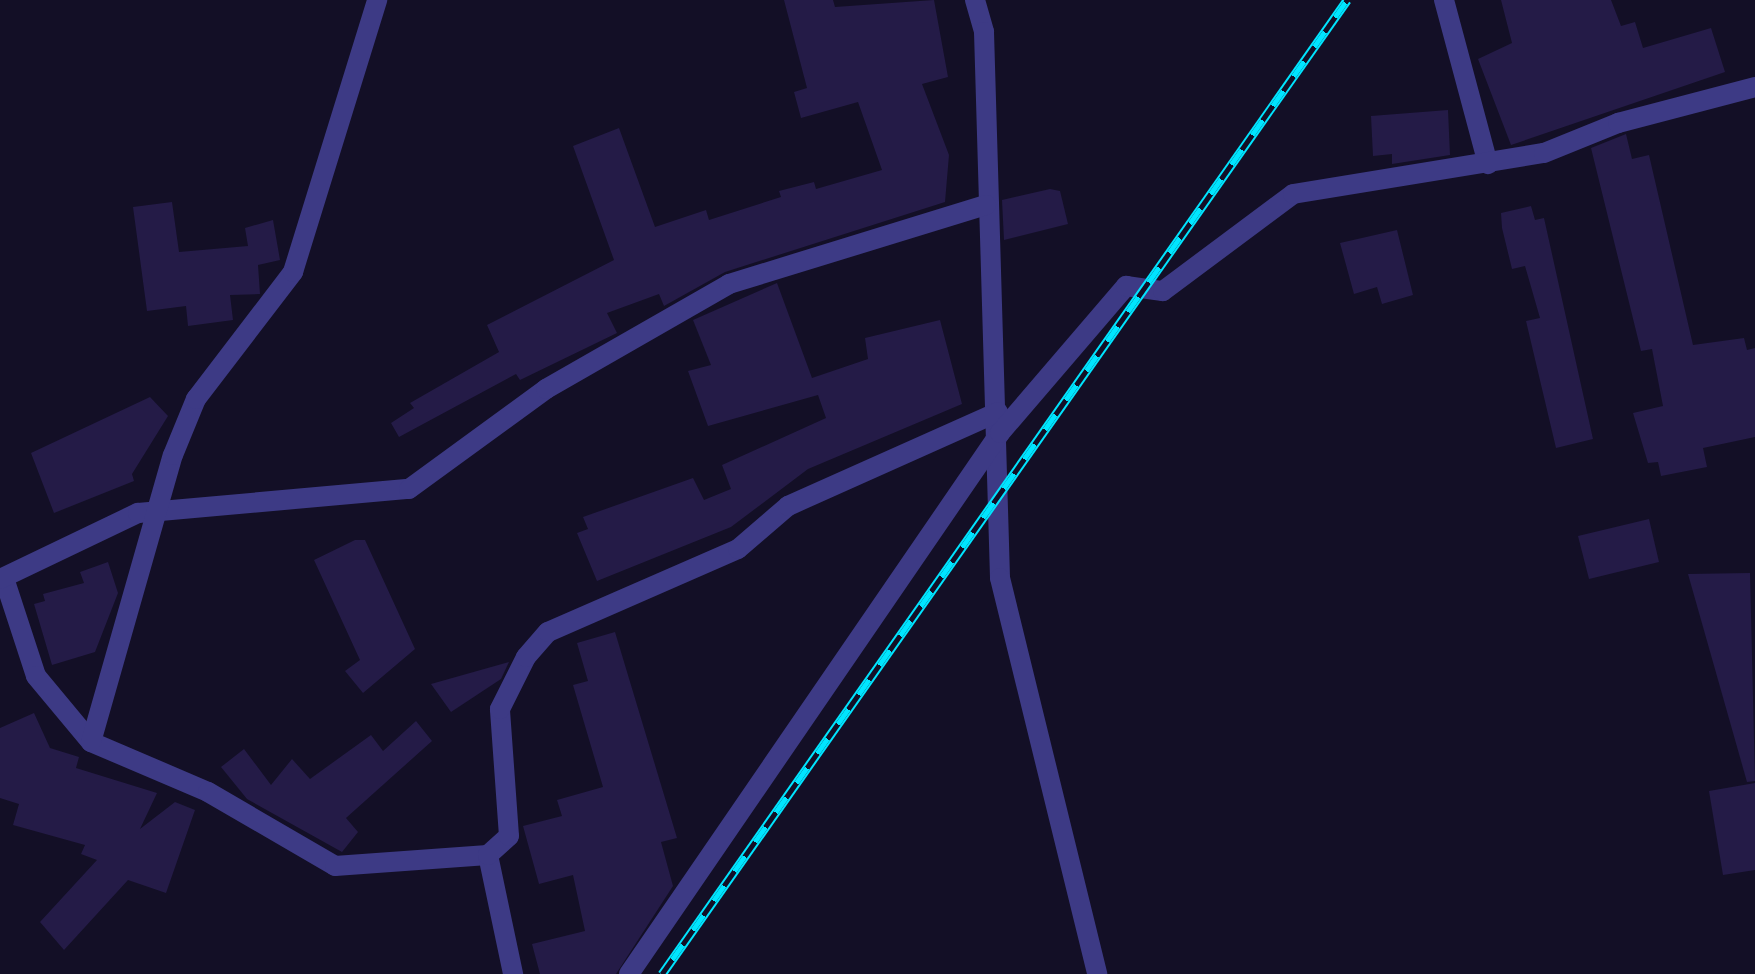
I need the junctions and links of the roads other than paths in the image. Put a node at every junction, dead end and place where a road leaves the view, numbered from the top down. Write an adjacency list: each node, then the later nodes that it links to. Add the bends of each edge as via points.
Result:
1 (377, 0): 9 (street, via 293,272 196,399)
2 (975, 0): 6 (street, via 984,32)
3 (1444, 0): 5 (street)
4 (1755, 87): 5 (street)
5 (1488, 164): 8 (street, via 1293,194 1163,291 1126,286)
6 (986, 205): 7 (street); 9 (street, via 729,284 546,389 409,489)
7 (998, 412): 8 (street); 12 (street, via 788,506 738,549 548,632 526,657 500,709 509,836)
8 (1000, 433): 14 (street); 15 (street, via 1000,578)
9 (155, 512): 10 (street); 11 (street)
10 (2, 578): 11 (street, via 36,676)
11 (91, 742): 12 (street, via 208,792 335,866)
12 (488, 855): 13 (street)
13 (513, 974)
14 (629, 974)
15 (1097, 974)

